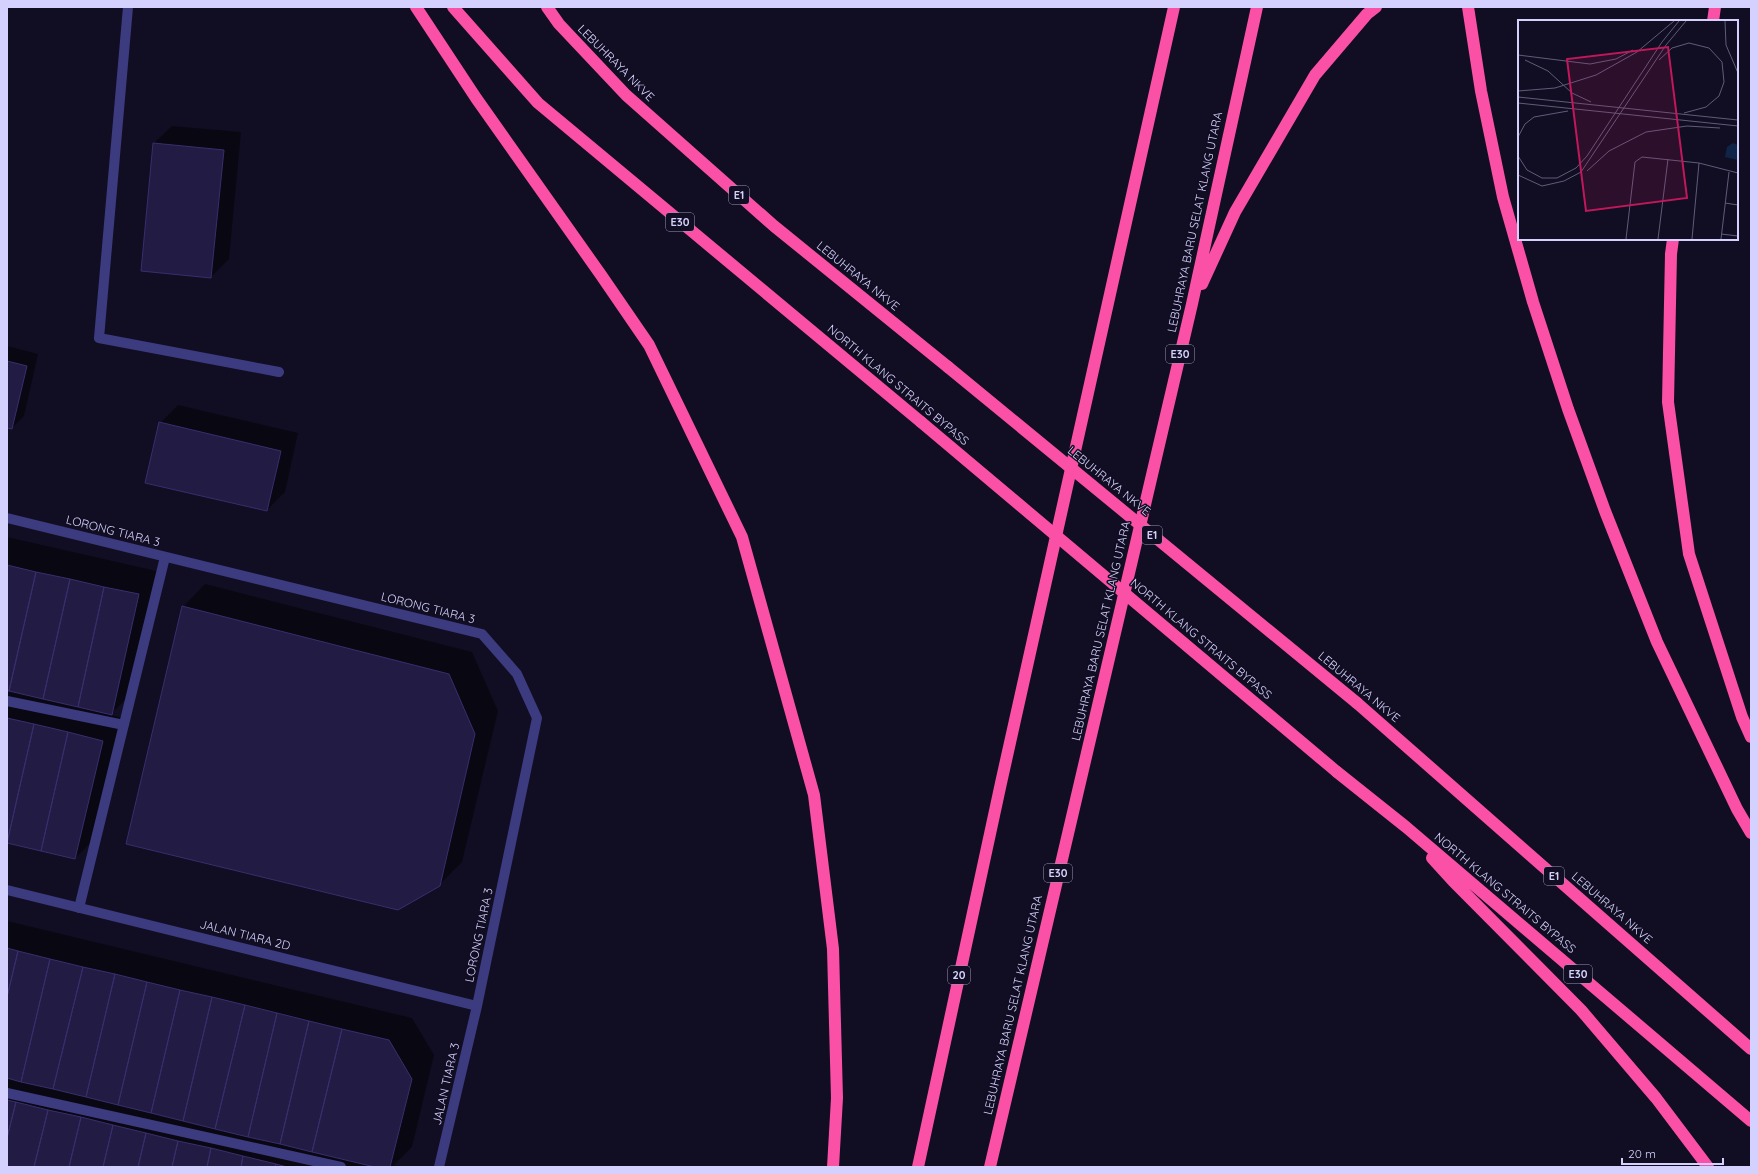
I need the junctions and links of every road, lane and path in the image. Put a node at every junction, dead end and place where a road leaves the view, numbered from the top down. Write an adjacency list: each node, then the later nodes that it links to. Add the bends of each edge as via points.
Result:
1 (128, 7): 15 (street, via 99,338)
2 (416, 7): 31 (highway, via 476,98 649,345 742,537 814,795 833,949 837,1098)
3 (453, 7): 21 (highway, NORTH KLANG STRAITS BYPASS / E30, bridge, via 538,103)
4 (547, 7): 26 (highway, LEBUHRAYA NKVE / E1, bridge, via 559,24 632,101 774,226 1357,703)
5 (1168, 7): 12 (highway)
6 (1174, 7): 12 (highway)
7 (1257, 7): 14 (highway, LEBUHRAYA BARU SELAT KLANG UTARA / E30)
8 (1376, 7): 14 (highway, via 1367,14 1315,75 1235,212)
9 (1468, 7): 22 (highway, via 1481,91 1503,198 1568,409 1657,642 1737,809)
10 (1715, 7): 11 (highway)
11 (1713, 20)
12 (1169, 28): 32 (highway, 20)
13 (1673, 240): 20 (highway, via 1668,402 1689,554 1742,717)
14 (1192, 304): 33 (highway, LEBUHRAYA BARU SELAT KLANG UTARA / E30)
15 (279, 372)
16 (7, 518): 17 (street, LORONG TIARA 3)
17 (165, 558): 19 (street); 25 (street, LORONG TIARA 3, via 482,634 517,674 537,718)
18 (7, 701): 19 (street)
19 (124, 725): 24 (street)
20 (1751, 737)
21 (1406, 827): 28 (highway, NORTH KLANG STRAITS BYPASS / E30); 34 (highway, via 1453,882 1581,1010 1656,1098)
22 (1751, 832)
23 (7, 890): 24 (street, JALAN TIARA 2D)
24 (80, 908): 25 (street, JALAN TIARA 2D)
25 (477, 1006): 30 (street, JALAN TIARA 3)
26 (1751, 1048)
27 (7, 1093): 29 (street)
28 (1751, 1121)
29 (341, 1167)
30 (439, 1167)
31 (833, 1167)
32 (918, 1167)
33 (990, 1167)
34 (1708, 1167)

